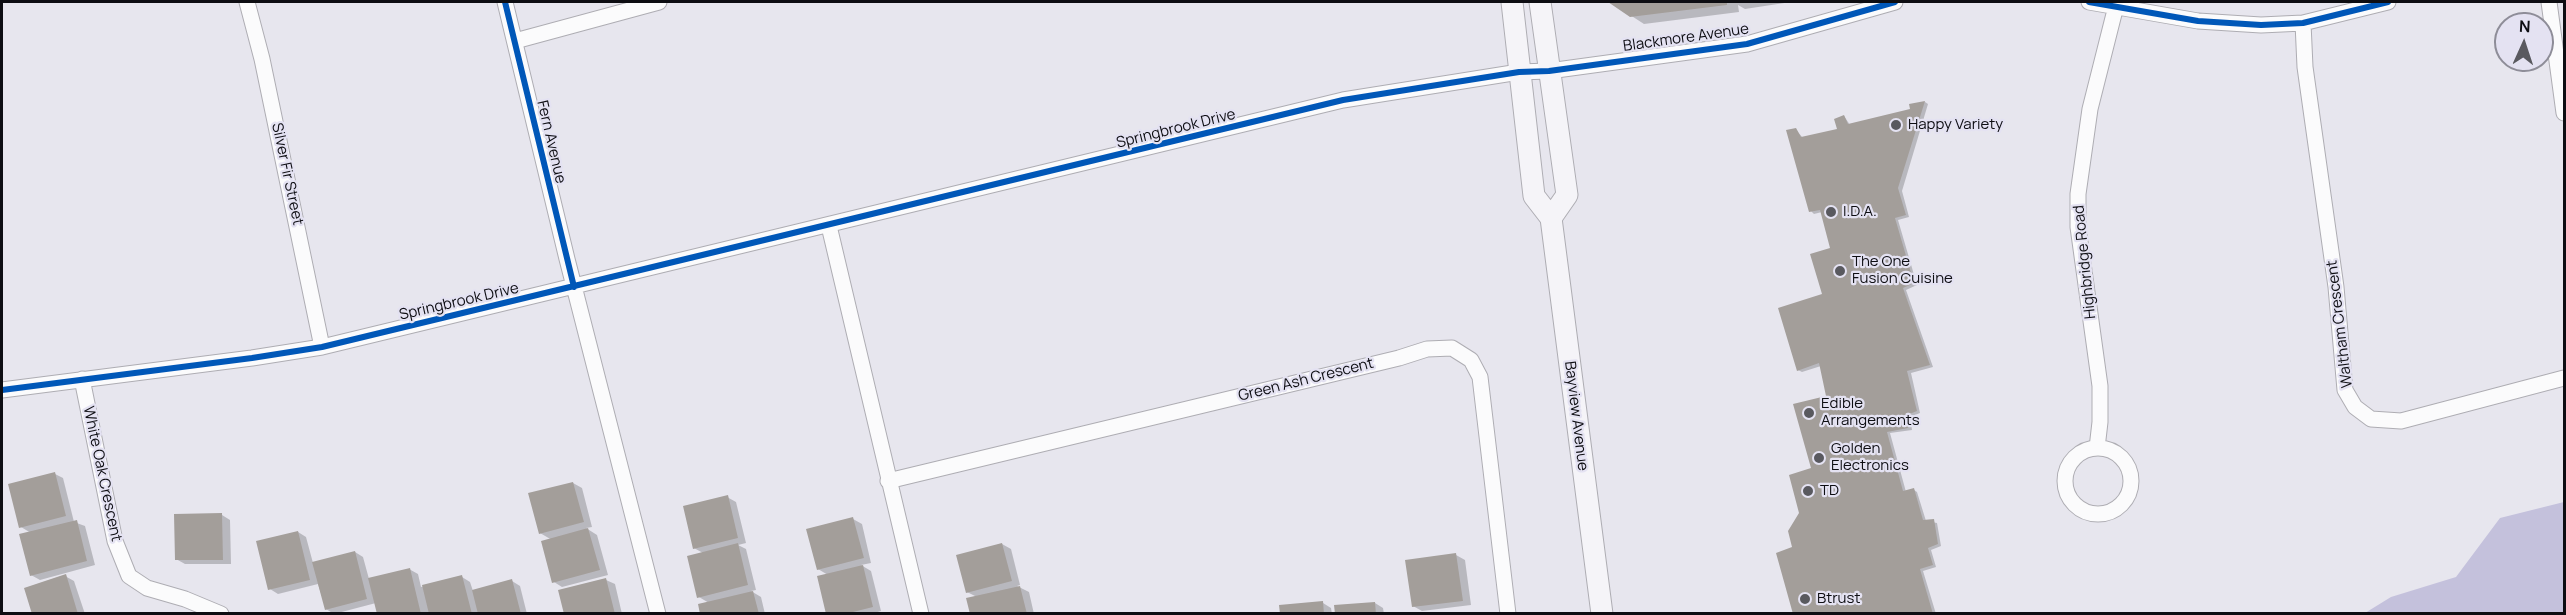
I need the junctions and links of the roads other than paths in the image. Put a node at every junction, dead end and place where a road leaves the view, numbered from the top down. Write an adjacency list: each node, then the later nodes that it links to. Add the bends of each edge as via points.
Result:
1 (247, 2): 19 (street, Silver Fir Street)
2 (505, 2): 12 (street, Fern Avenue)
3 (658, 2): 12 (street)
4 (1512, 2): 14 (main road, Bayview Avenue)
5 (1540, 2): 13 (main road)
6 (1895, 2): 13 (street, Blackmore Avenue, via 1747,44)
7 (2089, 2): 10 (street)
8 (2388, 2): 11 (street)
9 (2549, 2): 15 (street)
10 (2117, 4): 11 (street, via 2198,21); 23 (street, Highbridge Road, via 2090,109 2078,194 2078,227 2100,386)
11 (2302, 23): 20 (street, Waltham Crescent, via 2336,287 2345,390 2355,407 2371,419 2401,421)
12 (515, 40): 18 (street, Fern Avenue)
13 (1549, 71): 14 (street, Springbrook Drive); 16 (main road, via 1567,195)
14 (1519, 72): 16 (main road, Bayview Avenue, via 1534,196); 17 (street, Springbrook Drive, via 1343,100)
15 (2565, 113)
16 (1551, 218): 29 (main road, Bayview Avenue)
17 (830, 226): 18 (street, Springbrook Drive); 24 (street)
18 (574, 288): 19 (street, Springbrook Drive); 26 (street, Fern Avenue)
19 (322, 347): 21 (street, Springbrook Drive)
20 (2565, 378)
21 (82, 379): 22 (street, Springbrook Drive); 25 (street, White Oak Crescent, via 115,542 129,576 147,588)
22 (2, 390)
23 (2097, 448): 23 (street, via 2076,456 2067,468 2065,488 2074,506 2092,515 2117,510 2130,494 2131,473 2120,456 2112,450)
24 (888, 481): 27 (street); 28 (street, Green Ash Crescent, via 1427,349 1452,348 1471,360 1480,377)
25 (221, 614)
26 (658, 614)
27 (921, 614)
28 (1508, 614)
29 (1602, 614)

